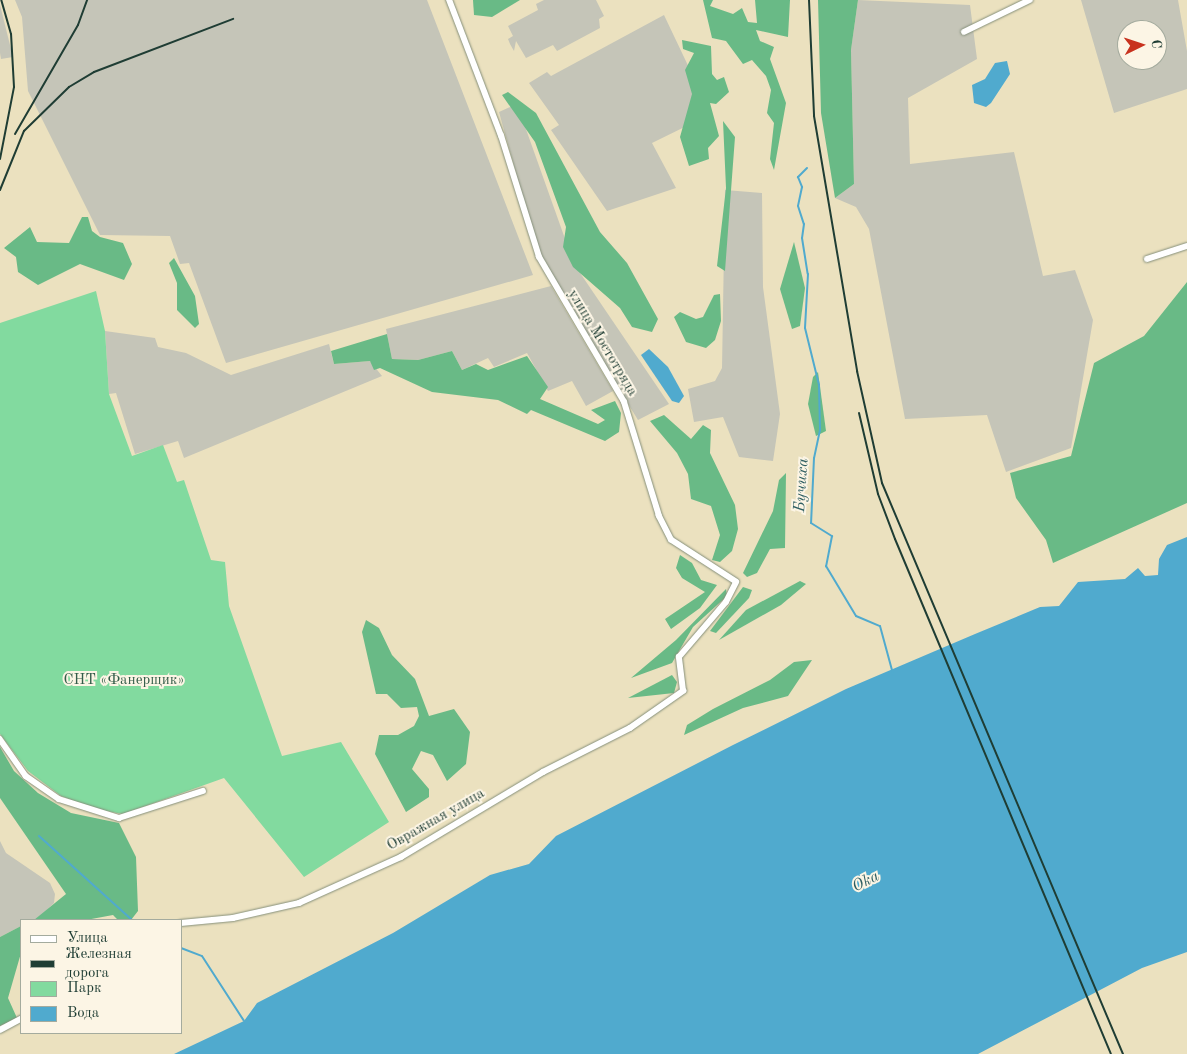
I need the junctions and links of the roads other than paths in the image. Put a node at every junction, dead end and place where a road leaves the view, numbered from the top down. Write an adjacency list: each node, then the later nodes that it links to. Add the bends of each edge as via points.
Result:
1 (449, 0): 6 (street, улица Мостотряда, via 501,136 539,257 624,402 659,516 671,540 736,582 726,602 680,657)
2 (1030, 0): 3 (street)
3 (964, 32)
4 (1187, 246): 5 (street)
5 (1147, 259)
6 (683, 691): 9 (street, Овражная улица, via 630,728 543,772 402,856 299,903 233,918)
7 (0, 739): 8 (street, via 26,776 59,799 119,818)
8 (203, 791)
9 (182, 923)
10 (20, 1020): 11 (street)
11 (0, 1030)

